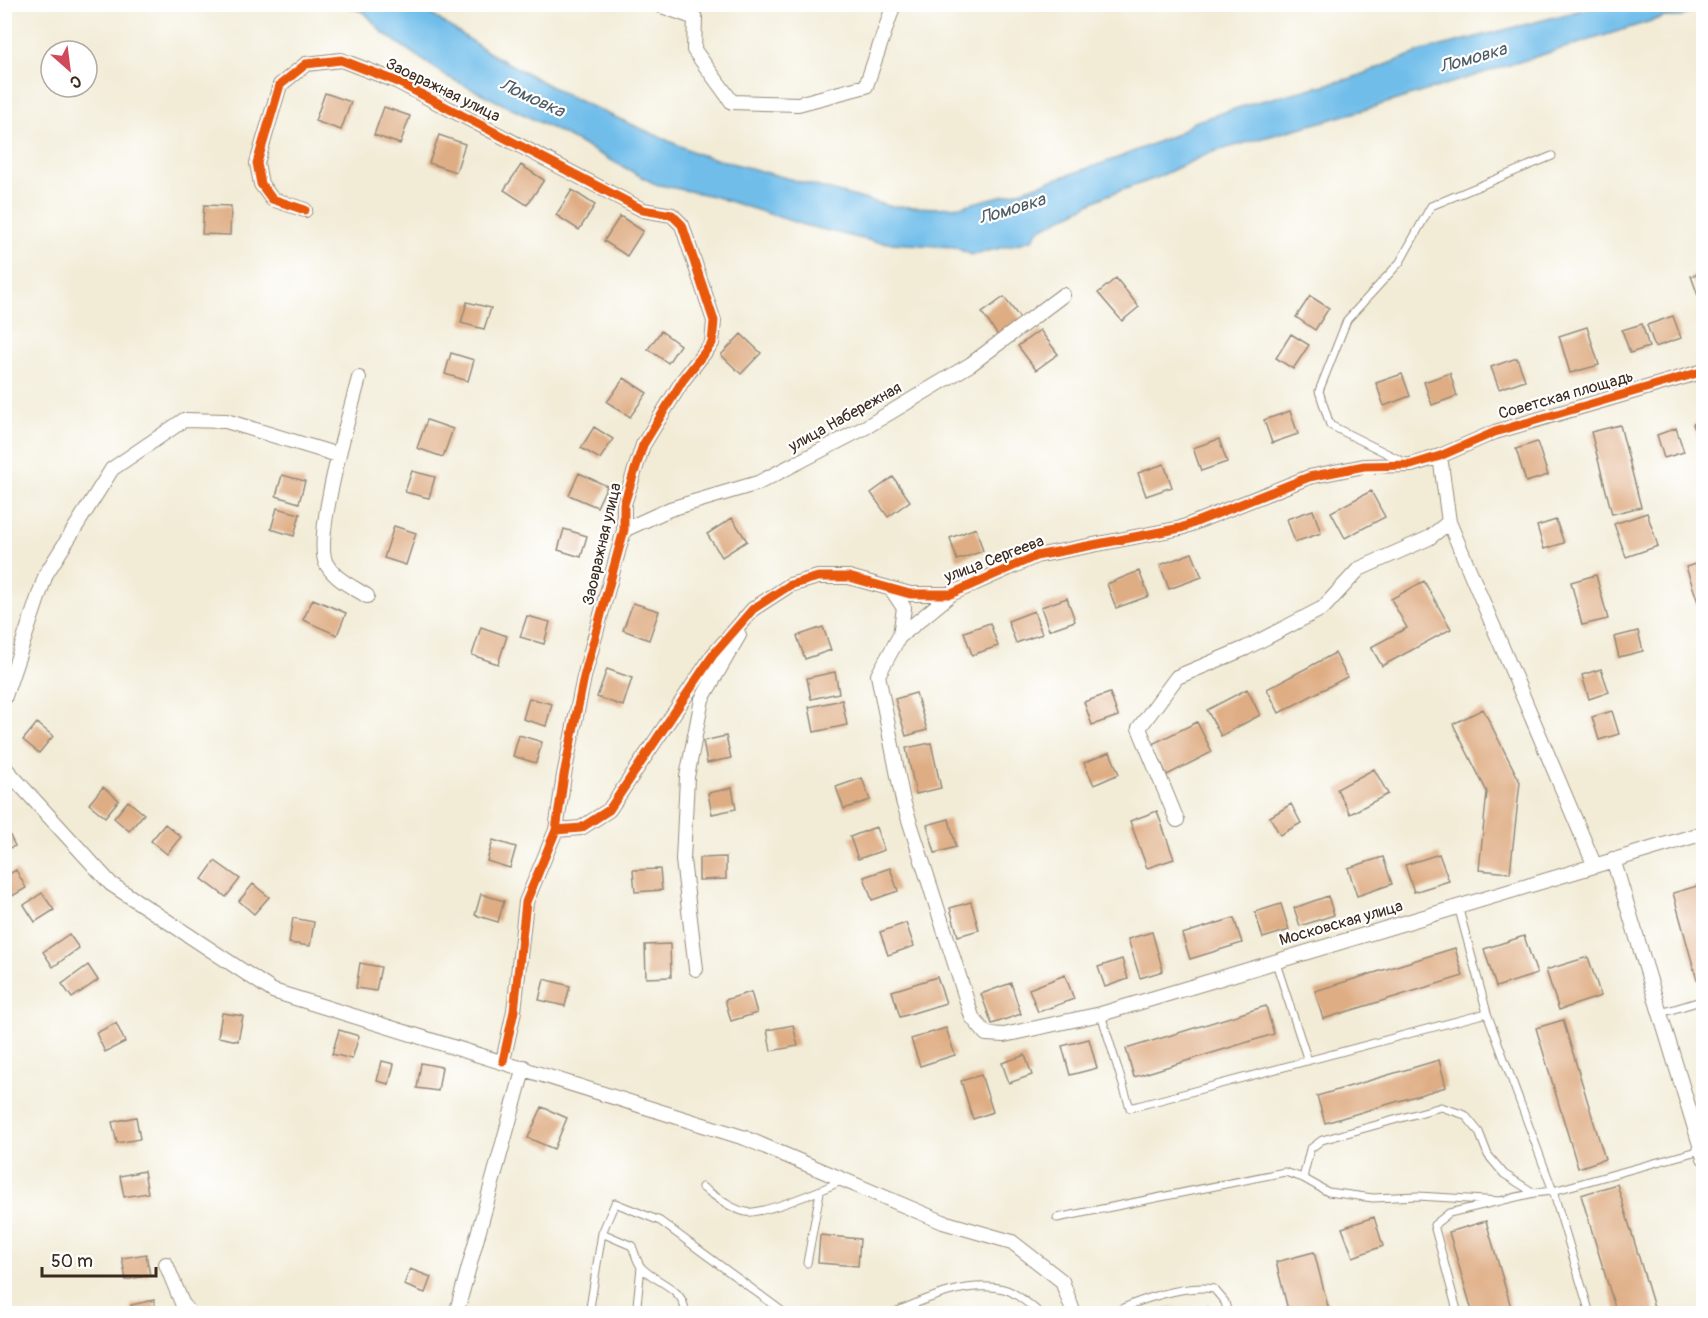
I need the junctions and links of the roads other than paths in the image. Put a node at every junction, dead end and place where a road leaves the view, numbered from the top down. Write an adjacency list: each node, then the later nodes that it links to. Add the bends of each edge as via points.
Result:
1 (656, 4): 2 (street, via 695,18 694,50 732,102 798,104 866,86)
2 (894, 4)
3 (1552, 156): 10 (lane, via 1431,206 1400,262 1347,320 1319,392 1330,425)
4 (305, 210): 12 (street, Заовражная улица, via 272,199 261,184 257,163 280,85 306,64 341,60 396,81 644,210 672,214 682,225 714,321 712,343 683,380 643,445 624,504)
5 (1064, 295): 12 (street, улица Набережная, via 971,364 866,427 758,483 670,508)
6 (1704, 371): 9 (street, Советская площадь, via 1495,432)
7 (360, 378): 8 (street)
8 (338, 455): 15 (street, via 322,544 326,564 340,579); 18 (street, via 226,421 184,420 112,469 46,574)
9 (1440, 456): 10 (street, улица Сергеева); 11 (street)
10 (1411, 465): 14 (street, улица Сергеева, via 1364,466 1309,477 1181,528 1036,556)
11 (1449, 522): 20 (street, via 1429,538 1359,569 1323,608 1246,648 1176,677 1139,728); 24 (street)
12 (624, 530): 21 (street, Заовражная улица, via 584,677)
13 (892, 590): 14 (street, улица Сергеева, via 928,596); 16 (street, улица Сергеева, via 849,577 818,577 790,585); 17 (street, via 904,609)
14 (951, 594): 17 (street)
15 (367, 596)
16 (753, 609): 21 (street, улица Сергеева, via 713,655 609,810 581,828); 27 (street, via 702,699 687,777 683,860)
17 (899, 637): 31 (street, Московская улица, via 878,675 886,722 903,801 972,1017 986,1034 1004,1035)
18 (4, 699)
19 (4, 767): 32 (street, via 111,884 273,991)
20 (1177, 820)
21 (556, 830): 32 (street, Заовражная улица, via 526,902 514,1011)
22 (1704, 833): 23 (street, Московская улица)
23 (1613, 859): 24 (street, Московская улица); 30 (street)
24 (1594, 864): 25 (street, Московская улица)
25 (1458, 906): 26 (street, Московская улица); 29 (lane)
26 (1275, 960): 31 (street, Московская улица); 33 (lane)
27 (696, 969)
28 (1704, 1000): 30 (lane)
29 (1487, 1013): 33 (lane); 41 (lane)
30 (1660, 1013): 35 (street)
31 (1101, 1014): 33 (lane, via 1130,1108)
32 (502, 1061): 34 (street)
33 (1308, 1061)
34 (524, 1067): 38 (street, via 745,1138); 50 (street)
35 (1697, 1114): 36 (street)
36 (1702, 1154): 41 (lane)
37 (1303, 1178): 42 (lane, via 1310,1149 1322,1140 1441,1107 1465,1115 1504,1174); 43 (lane, via 1328,1192 1372,1198 1418,1196); 44 (lane, via 1285,1172 1265,1174)
38 (843, 1180): 40 (lane); 57 (street, via 943,1222 1012,1242 1062,1281)
39 (702, 1187): 40 (lane, via 748,1213)
40 (820, 1191): 46 (lane)
41 (1553, 1191): 42 (lane); 61 (lane)
42 (1534, 1193): 43 (lane)
43 (1502, 1201): 60 (lane, via 1449,1213 1434,1225)
44 (1056, 1218)
45 (602, 1233): 48 (lane, via 632,1246); 51 (lane); 54 (lane, via 615,1203 660,1221)
46 (807, 1263)
47 (166, 1264): 49 (street, via 182,1303)
48 (641, 1267): 52 (lane); 53 (lane, via 674,1290 685,1305)
49 (191, 1314)
50 (456, 1314)
51 (589, 1314)
52 (636, 1314)
53 (685, 1314)
54 (786, 1314)
55 (891, 1314): 56 (lane, via 924,1300 977,1287 1008,1291)
56 (1041, 1314)
57 (1074, 1314)
58 (1111, 1314): 59 (lane, via 1126,1306 1199,1286 1214,1288 1225,1302)
59 (1228, 1314)
60 (1458, 1314)
61 (1587, 1314)

